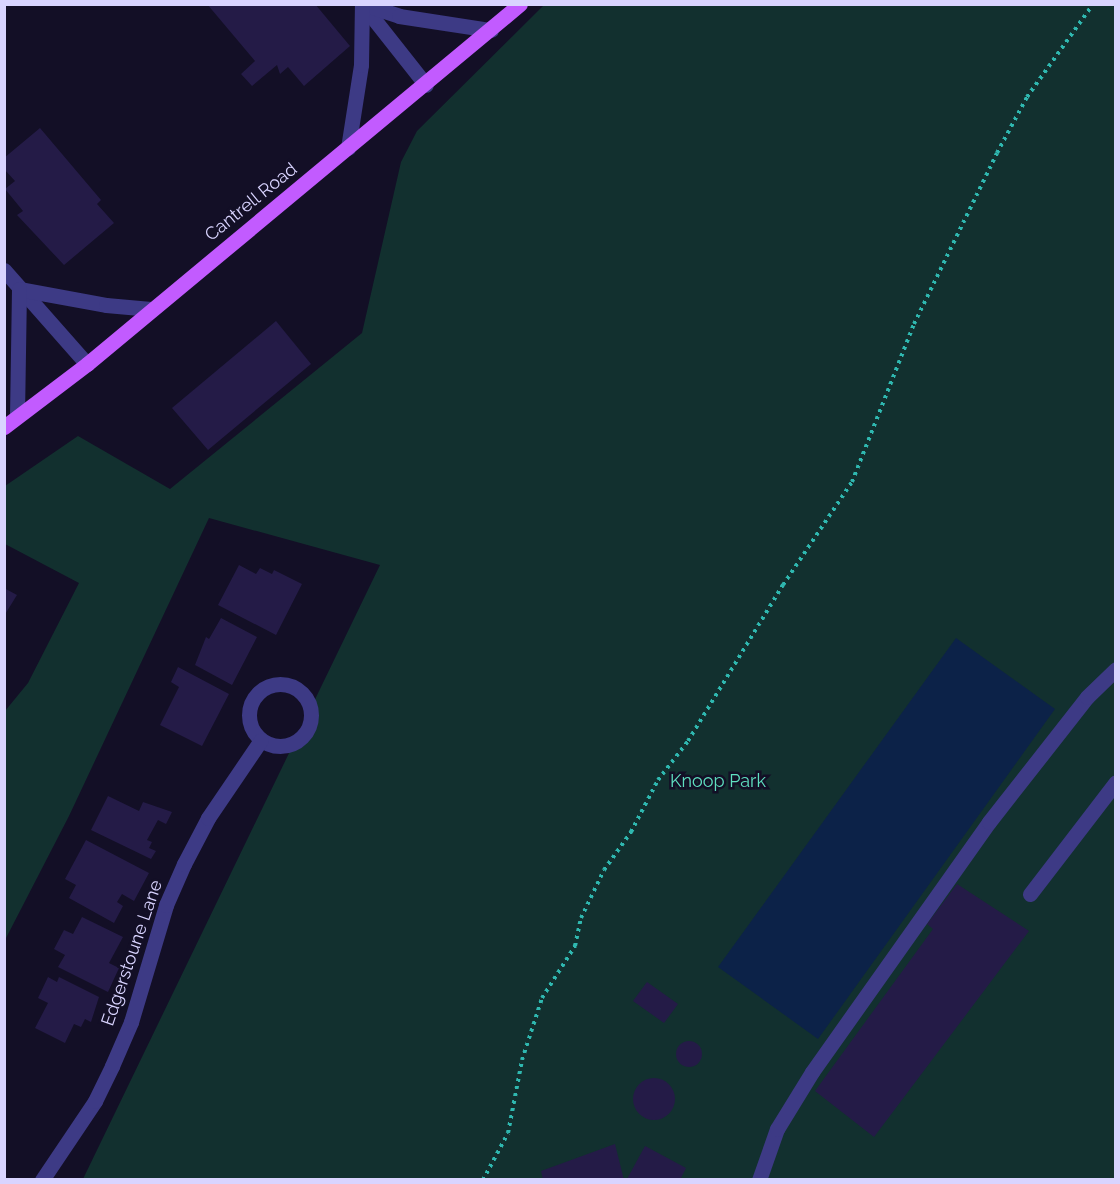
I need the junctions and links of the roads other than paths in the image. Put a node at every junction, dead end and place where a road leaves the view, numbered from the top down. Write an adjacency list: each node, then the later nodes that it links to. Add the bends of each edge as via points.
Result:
1 (362, 4): 3 (street, via 399,16); 4 (street); 5 (street, via 361,65)
2 (520, 4): 3 (main road, Cantrell Road)
3 (491, 30): 4 (main road, Cantrell Road)
4 (426, 85): 5 (main road, Cantrell Road)
5 (348, 148): 8 (main road, Cantrell Road)
6 (4, 270): 7 (street)
7 (19, 289): 8 (street); 9 (street); 10 (street)
8 (151, 309): 9 (main road, Cantrell Road)
9 (87, 364): 10 (main road, Cantrell Road)
10 (17, 416): 11 (main road, Cantrell Road)
11 (4, 427)
12 (1116, 669): 17 (street, via 1081,704 988,822 812,1072 777,1129)
13 (261, 740): 13 (street, via 282,746 303,735 311,714 303,693 289,684 277,683 257,694 249,715); 16 (street, Edgerstoune Lane, via 208,818 184,864 166,905 138,1000 112,1066 95,1101)
14 (1116, 782): 15 (street)
15 (1030, 894)
16 (42, 1179)
17 (759, 1179)

